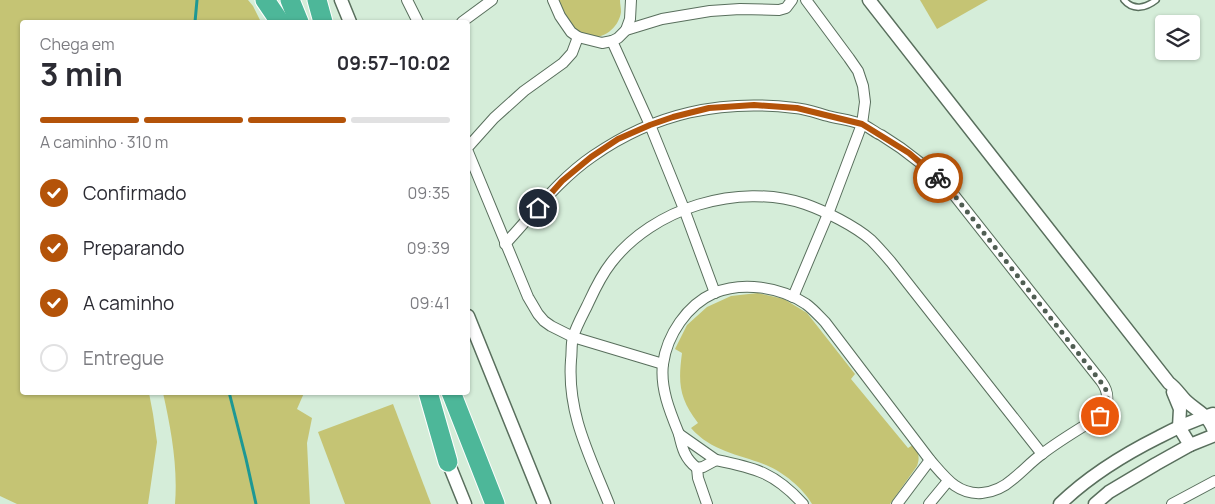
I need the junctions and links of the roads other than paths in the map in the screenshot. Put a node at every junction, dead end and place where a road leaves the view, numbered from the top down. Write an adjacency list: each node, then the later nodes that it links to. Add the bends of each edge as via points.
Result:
1 (265, 0): 15 (highway)
2 (279, 0): 16 (highway)
3 (290, 0): 17 (highway)
4 (317, 0): 18 (highway)
5 (341, 0): 19 (street)
6 (407, 0): 20 (street)
7 (492, 0): 21 (street)
8 (553, 0): 23 (street, via 565,25)
9 (631, 0): 22 (street)
10 (792, 0): 22 (street, via 786,8 779,10 710,11 662,19)
11 (806, 0): 25 (street, via 858,71 865,102)
12 (869, 0): 37 (street)
13 (1124, 0): 14 (lane, via 1140,8)
14 (1156, 0)
15 (279, 20)
16 (287, 20)
17 (298, 20)
18 (322, 20)
19 (349, 20)
20 (417, 20)
21 (465, 20)
22 (626, 30): 24 (street)
23 (578, 37): 24 (street, via 602,43); 27 (street, via 572,53 563,63 494,118)
24 (612, 41): 26 (street)
25 (862, 124): 26 (street, via 797,108 754,105 709,108); 30 (street); 46 (street, via 909,153 954,195 1104,386 1108,401 1100,416)
26 (650, 125): 29 (street); 31 (street, via 618,139 591,157 562,181)
27 (470, 145)
28 (470, 157): 31 (street)
29 (684, 209): 30 (street, via 728,198 754,196 805,204); 32 (street); 35 (street, via 648,229 611,262 597,283)
30 (828, 214): 33 (street); 46 (street, via 871,240 891,262)
31 (505, 244): 35 (street, via 538,314 551,326)
32 (715, 293): 33 (street, via 749,287 774,290); 36 (street, via 696,306 676,327)
33 (793, 297): 48 (street, via 825,322)
34 (470, 321): 57 (street)
35 (573, 338): 36 (street); 58 (street, via 573,403 580,431)
36 (663, 364): 43 (street, via 664,389)
37 (1169, 383): 41 (street, via 1190,404); 42 (street, via 1180,409)
38 (429, 395): 49 (highway)
39 (441, 395): 55 (highway)
40 (452, 395): 56 (highway)
41 (1211, 415): 42 (street); 44 (street)
42 (1179, 427): 45 (street); 62 (street, via 1102,469)
43 (679, 434): 47 (street); 50 (street, via 685,455)
44 (1215, 434): 45 (street)
45 (1190, 445): 63 (street, via 1109,492)
46 (1042, 454): 51 (street, via 1002,488 974,494 962,491)
47 (716, 460): 50 (street); 60 (street, via 772,476)
48 (930, 460): 51 (street); 53 (street)
49 (448, 462): 54 (street)
50 (697, 468): 59 (street)
51 (948, 481): 61 (street)
52 (1215, 482): 64 (street)
53 (902, 502)
54 (465, 504)
55 (484, 504)
56 (495, 504)
57 (544, 504)
58 (610, 504)
59 (707, 504)
60 (803, 504)
61 (929, 504)
62 (1060, 504)
63 (1095, 504)
64 (1172, 504)

